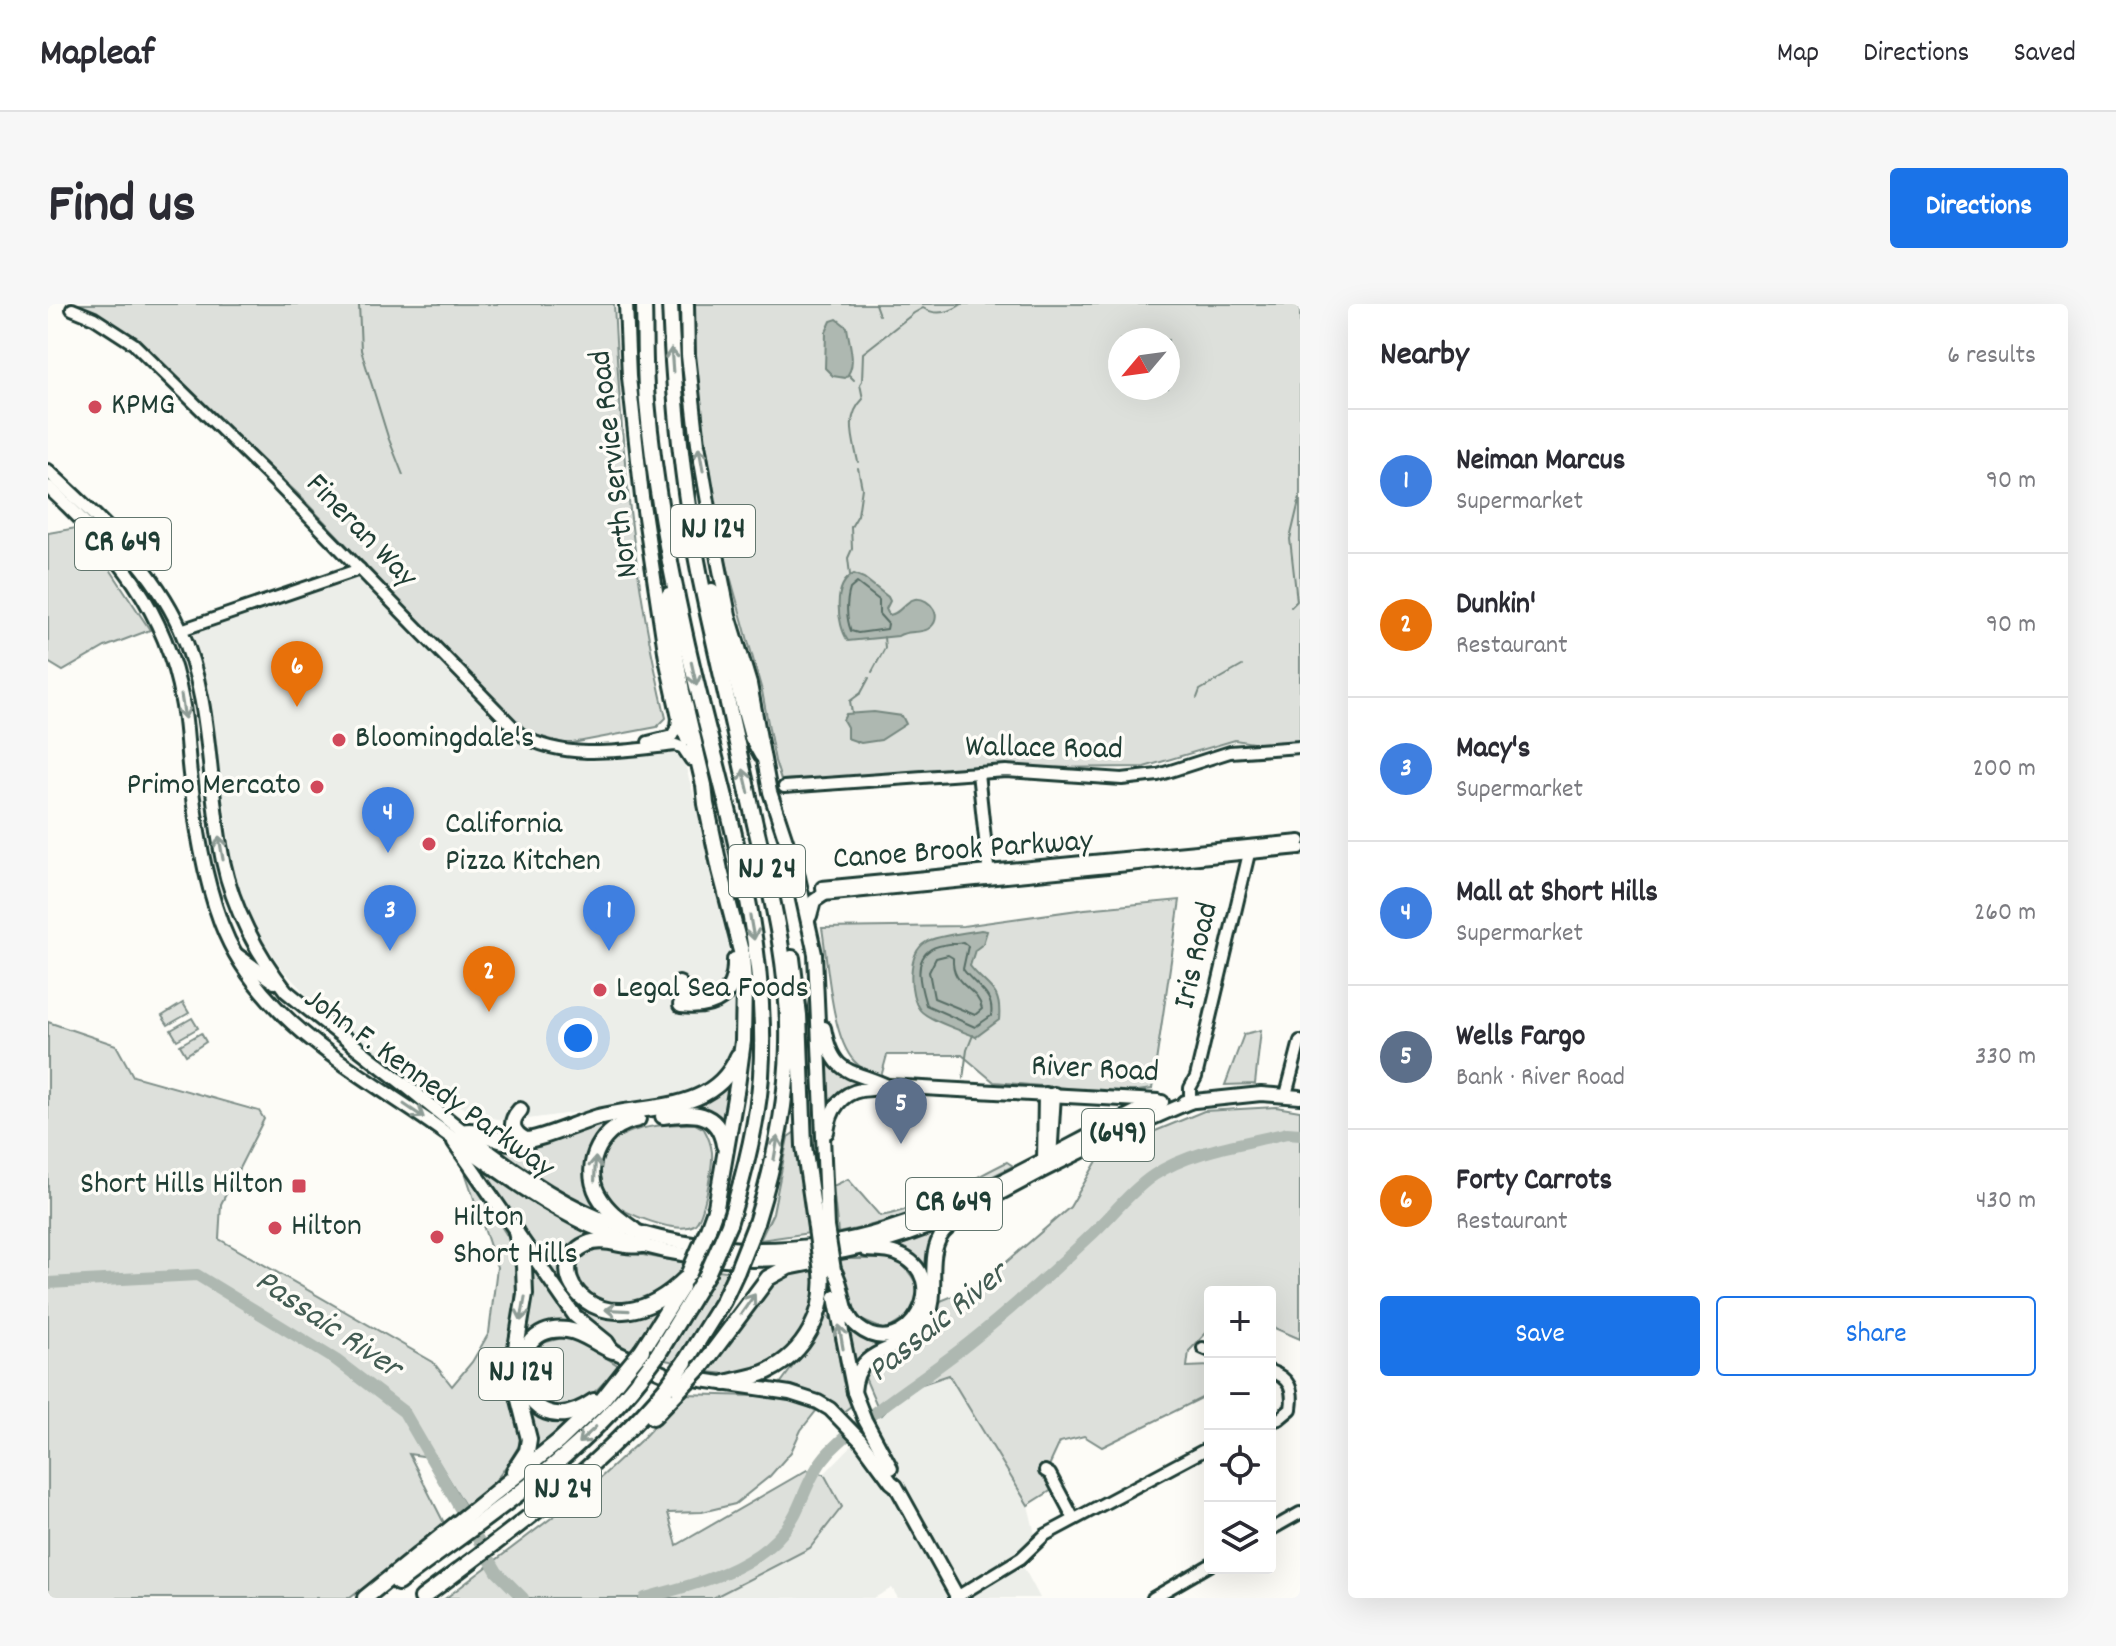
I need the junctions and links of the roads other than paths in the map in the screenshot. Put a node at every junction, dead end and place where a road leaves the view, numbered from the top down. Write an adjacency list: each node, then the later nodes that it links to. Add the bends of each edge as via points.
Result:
1 (626, 304): 15 (main road, North Service Road / NJ 124, via 642,497)
2 (644, 304): 9 (highway, NJ 24, via 647,400)
3 (670, 304): 8 (highway, NJ 24, one-way to 3, via 675,406)
4 (687, 304): 18 (main road, NJ 124, one-way to 4, via 750,684 720,573 698,444)
5 (72, 309): 10 (street, Fineran Way, via 134,344)
6 (48, 471): 12 (main road, John F. Kennedy Parkway / CR 649, via 134,556)
7 (48, 487): 11 (main road, John F. Kennedy Parkway / CR 649, via 112,552)
8 (690, 521): 18 (highway, via 702,548 752,737); 27 (highway, NJ 24, one-way to 8)
9 (668, 543): 25 (highway, via 674,646); 42 (highway, NJ 24, one-way to 42, via 753,927)
10 (360, 569): 12 (street); 17 (street, Fineran Way, via 521,735 575,752)
11 (156, 618): 12 (main road); 13 (main road, John F. Kennedy Parkway / CR 649)
12 (181, 630): 14 (main road, John F. Kennedy Parkway / CR 649)
13 (165, 641): 14 (main road); 22 (main road, John F. Kennedy Parkway / CR 649, one-way to 22, via 183,703)
14 (195, 669): 19 (main road, John F. Kennedy Parkway / CR 649)
15 (679, 718): 17 (street, Fineran Way, via 672,736); 20 (main road, North Service Road / NJ 124)
16 (1300, 747): 21 (street, Wallace Road, via 1230,752 1158,775 1122,779)
17 (623, 749): 20 (street, Fineran Way, via 676,745)
18 (762, 755): 32 (main road, NJ 124)
19 (210, 756): 22 (main road); 23 (main road, John F. Kennedy Parkway / CR 649)
20 (691, 760): 25 (main road, North Service Road / NJ 124)
21 (978, 773): 24 (street, Wallace Road); 31 (street)
22 (190, 775): 26 (main road, John F. Kennedy Parkway / CR 649)
23 (213, 786): 26 (main road); 37 (main road, John F. Kennedy Parkway / CR 649, one-way to 23, via 224,863)
24 (784, 787)
25 (706, 804): 36 (highway, NJ 124)
26 (195, 806): 34 (main road, John F. Kennedy Parkway / CR 649, via 207,884)
27 (757, 831): 67 (highway, via 786,925 796,984 804,1146); 79 (highway, NJ 24, one-way to 27, bridge, via 737,1271 779,1136 788,1045 782,946)
28 (1300, 841): 30 (street, Canoe Brook Parkway)
29 (1300, 848): 30 (street, Canoe Brook Parkway)
30 (1250, 851): 31 (street, Canoe Brook Parkway); 56 (street, Iris Road, via 1196,1077)
31 (989, 875): 33 (street, Canoe Brook Parkway)
32 (798, 877): 33 (main road); 35 (main road, NJ 124)
33 (822, 891): 35 (main road, via 810,907)
34 (217, 912): 37 (main road); 38 (main road, John F. Kennedy Parkway / CR 649)
35 (809, 919): 39 (main road, NJ 124)
36 (733, 924): 43 (highway, via 735,976); 45 (highway, NJ 124, via 742,955)
37 (248, 931): 41 (main road, John F. Kennedy Parkway / CR 649)
38 (236, 955): 41 (main road); 49 (main road, John F. Kennedy Parkway / CR 649, via 252,982 291,1022)
39 (817, 971): 50 (main road, River Road, via 832,1053 852,1074); 62 (main road, NJ 124)
40 (679, 984): 43 (highway, via 695,1000)
41 (286, 991): 47 (main road, John F. Kennedy Parkway / CR 649)
42 (761, 996): 65 (highway, via 735,1145); 87 (highway, NJ 24, one-way to 87, bridge, via 757,1111 729,1224 708,1272 658,1354 598,1425 562,1458)
43 (717, 1000): 44 (highway, via 697,1007)
44 (681, 1005)
45 (743, 1041): 61 (highway, via 725,1078 694,1099 602,1116); 63 (highway, NJ 124)
46 (1300, 1041): 54 (street)
47 (351, 1043): 48 (main road, John F. Kennedy Parkway / CR 649); 49 (main road)
48 (379, 1065): 51 (main road); 60 (main road, John F. Kennedy Parkway / CR 649)
49 (362, 1076): 51 (main road, John F. Kennedy Parkway / CR 649)
50 (887, 1086): 52 (main road, River Road); 62 (main road, River Road, via 842,1098 831,1114)
51 (379, 1088): 60 (main road, John F. Kennedy Parkway / CR 649, one-way to 60)
52 (1007, 1092): 53 (main road, River Road / (649)); 59 (main road, via 1029,1098)
53 (1050, 1094): 57 (main road, River Road / (649)); 59 (main road); 64 (main road)
54 (1286, 1095): 55 (main road, River Road); 56 (main road, River Road)
55 (1300, 1097)
56 (1196, 1101): 57 (main road, River Road / (649)); 64 (main road, John F. Kennedy Parkway / (649))
57 (1162, 1102): 64 (main road, John F. Kennedy Parkway / (649))
58 (520, 1110): 61 (highway, via 512,1125)
59 (1044, 1117): 64 (main road)
60 (456, 1133): 61 (highway, via 472,1129 502,1142); 68 (main road, John F. Kennedy Parkway / CR 649, via 565,1202); 69 (main road); 70 (main road, John F. Kennedy Parkway / CR 649, via 553,1207)
61 (526, 1140)
62 (825, 1143): 67 (main road, NJ 124)
63 (725, 1156): 65 (highway, NJ 124); 68 (highway, one-way to 63, via 605,1205 594,1182 597,1150 613,1129 635,1119 706,1117 721,1131)
64 (1047, 1161): 66 (main road, John F. Kennedy Parkway / CR 649); 68 (main road, John F. Kennedy Parkway / CR 649, via 929,1215 838,1241 738,1250 670,1241)
65 (716, 1207): 74 (highway, NJ 124, bridge)
66 (973, 1207): 71 (main road, John F. Kennedy Parkway / CR 649, via 929,1227); 80 (main road, via 939,1240 932,1307 925,1322 909,1337 864,1361 857,1372)
67 (822, 1227): 73 (highway, bridge)
68 (634, 1230)
69 (516, 1232): 75 (main road, via 575,1316); 85 (highway, one-way to 85, via 525,1294 512,1372 529,1444)
70 (643, 1245): 72 (main road, John F. Kennedy Parkway / CR 649, via 751,1260); 74 (highway, one-way to 70, via 659,1299 630,1311 594,1306 573,1288 570,1263 585,1245)
71 (855, 1249): 72 (main road, John F. Kennedy Parkway / CR 649); 73 (main road, via 895,1253 917,1270 924,1299 904,1330 886,1335 862,1329 851,1320)
72 (818, 1255): 79 (highway, one-way to 72, bridge, via 702,1366 768,1278 813,1262)
73 (828, 1271): 77 (highway, via 820,1309 797,1350 769,1371); 80 (main road, NJ 124, one-way to 73)
74 (687, 1276): 78 (highway, NJ 124, bridge, via 642,1350)
75 (613, 1351): 77 (main road, NJ 124, via 667,1375); 78 (highway, NJ 124, via 575,1331 557,1330 528,1348 521,1375 535,1404 560,1413 586,1406)
76 (1276, 1374): 81 (street, via 1293,1395 1291,1409)
77 (725, 1383): 82 (main road, NJ 124, via 806,1397)
78 (613, 1385): 85 (highway, via 579,1424)
79 (673, 1389): 94 (highway, NJ 24, via 572,1483)
80 (856, 1398): 82 (main road, NJ 124)
81 (1276, 1420)
82 (867, 1438): 95 (main road, NJ 124, via 897,1479 896,1486)
83 (1204, 1450): 88 (street)
84 (1045, 1471): 88 (street)
85 (500, 1489): 87 (highway)
86 (1300, 1513): 89 (street)
87 (476, 1516): 90 (highway, NJ 24)
88 (1074, 1519): 95 (street)
89 (1276, 1527)
90 (455, 1533): 92 (highway); 93 (highway, NJ 24)
91 (1204, 1568): 96 (street)
92 (365, 1598)
93 (379, 1598)
94 (422, 1598)
95 (957, 1598)
96 (1153, 1598)

